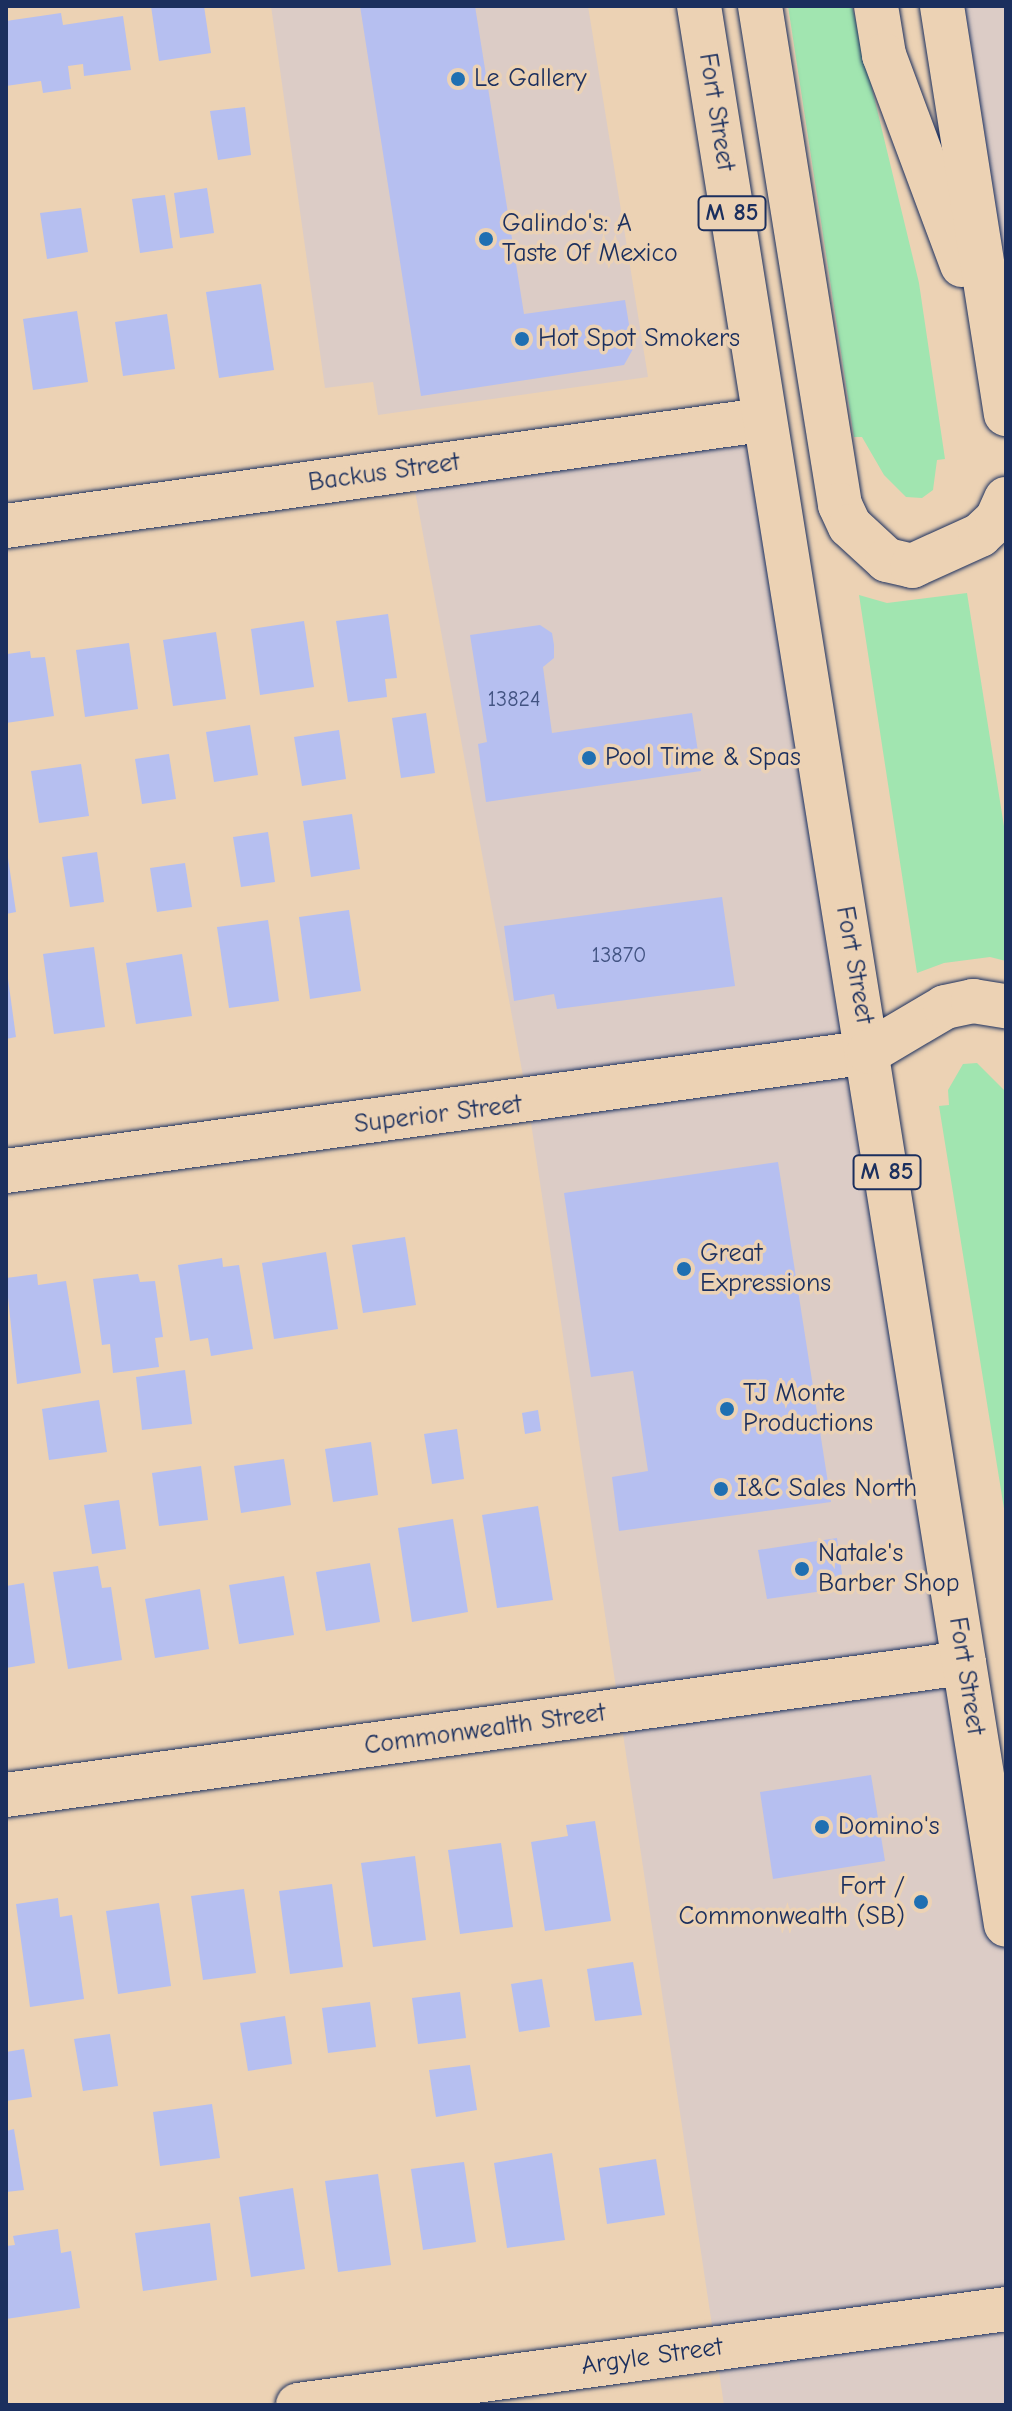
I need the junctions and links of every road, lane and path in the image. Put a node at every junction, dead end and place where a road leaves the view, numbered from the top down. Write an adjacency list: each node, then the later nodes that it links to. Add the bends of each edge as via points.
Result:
1 (699, 6): 7 (main road, Fort Street / M 85)
2 (760, 6): 8 (main road, via 845,515 887,560 912,566 980,535 997,519)
3 (876, 6): 5 (main road, via 884,55)
4 (942, 6): 5 (main road)
5 (994, 353): 6 (main road)
6 (1006, 414)
7 (761, 420): 9 (main road, Backus Street); 11 (main road, Fort Street / M 85)
8 (1006, 499)
9 (6, 526)
10 (1006, 1006): 11 (main road, via 973,1001 945,1007)
11 (869, 1052): 12 (main road, Superior Street); 13 (main road, Fort Street / M 85)
12 (6, 1171)
13 (964, 1663): 14 (main road, Commonwealth Street); 15 (main road, Fort Street / M 85)
14 (6, 1795)
15 (1006, 1925)
16 (1006, 2309): 17 (main road, Argyle Street)
17 (298, 2405)

